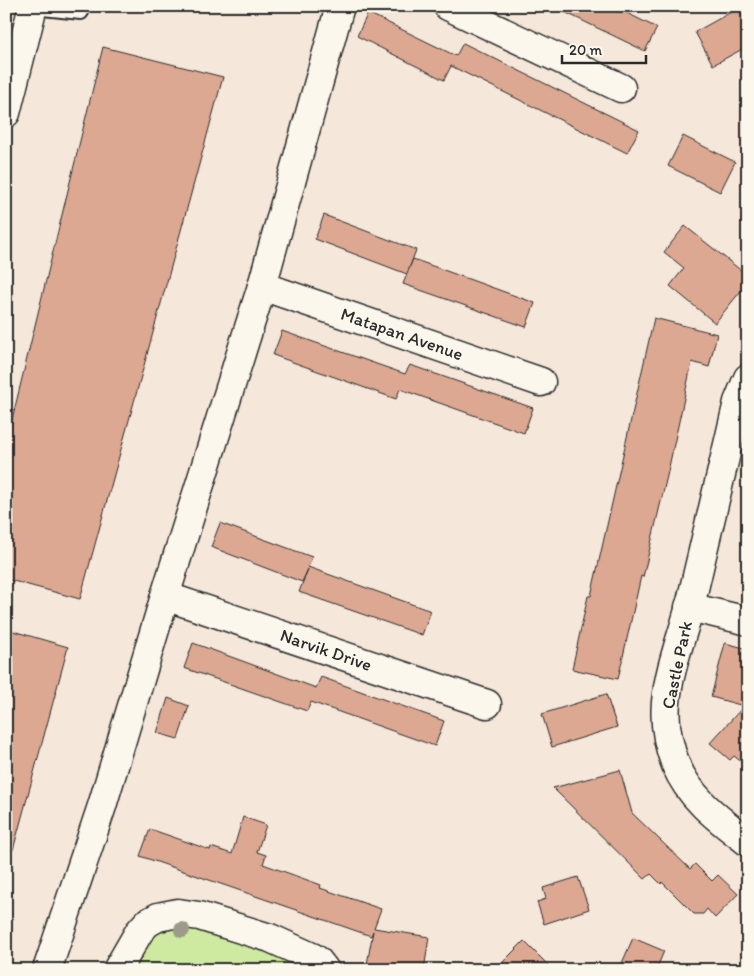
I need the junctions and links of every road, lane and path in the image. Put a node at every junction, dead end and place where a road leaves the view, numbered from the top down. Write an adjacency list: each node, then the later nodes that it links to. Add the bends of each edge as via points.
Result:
1 (340, 6): 7 (street)
2 (448, 6): 5 (street)
3 (33, 7): 4 (lane); 6 (street)
4 (81, 12)
5 (621, 88)
6 (6, 113)
7 (262, 286): 9 (street, Matapan Avenue); 10 (street)
8 (748, 378): 11 (street, Castle Park, via 738,402)
9 (541, 382)
10 (165, 596): 13 (street, Narvik Drive); 15 (street, via 102,806)
11 (689, 607): 12 (street, Castle Park); 14 (street, Castle Park, via 666,702 672,752 695,797)
12 (748, 621)
13 (487, 704)
14 (748, 842)
15 (47, 970)
16 (117, 970): 17 (street, via 147,923 178,913 199,916 270,938 312,957)
17 (325, 970)

